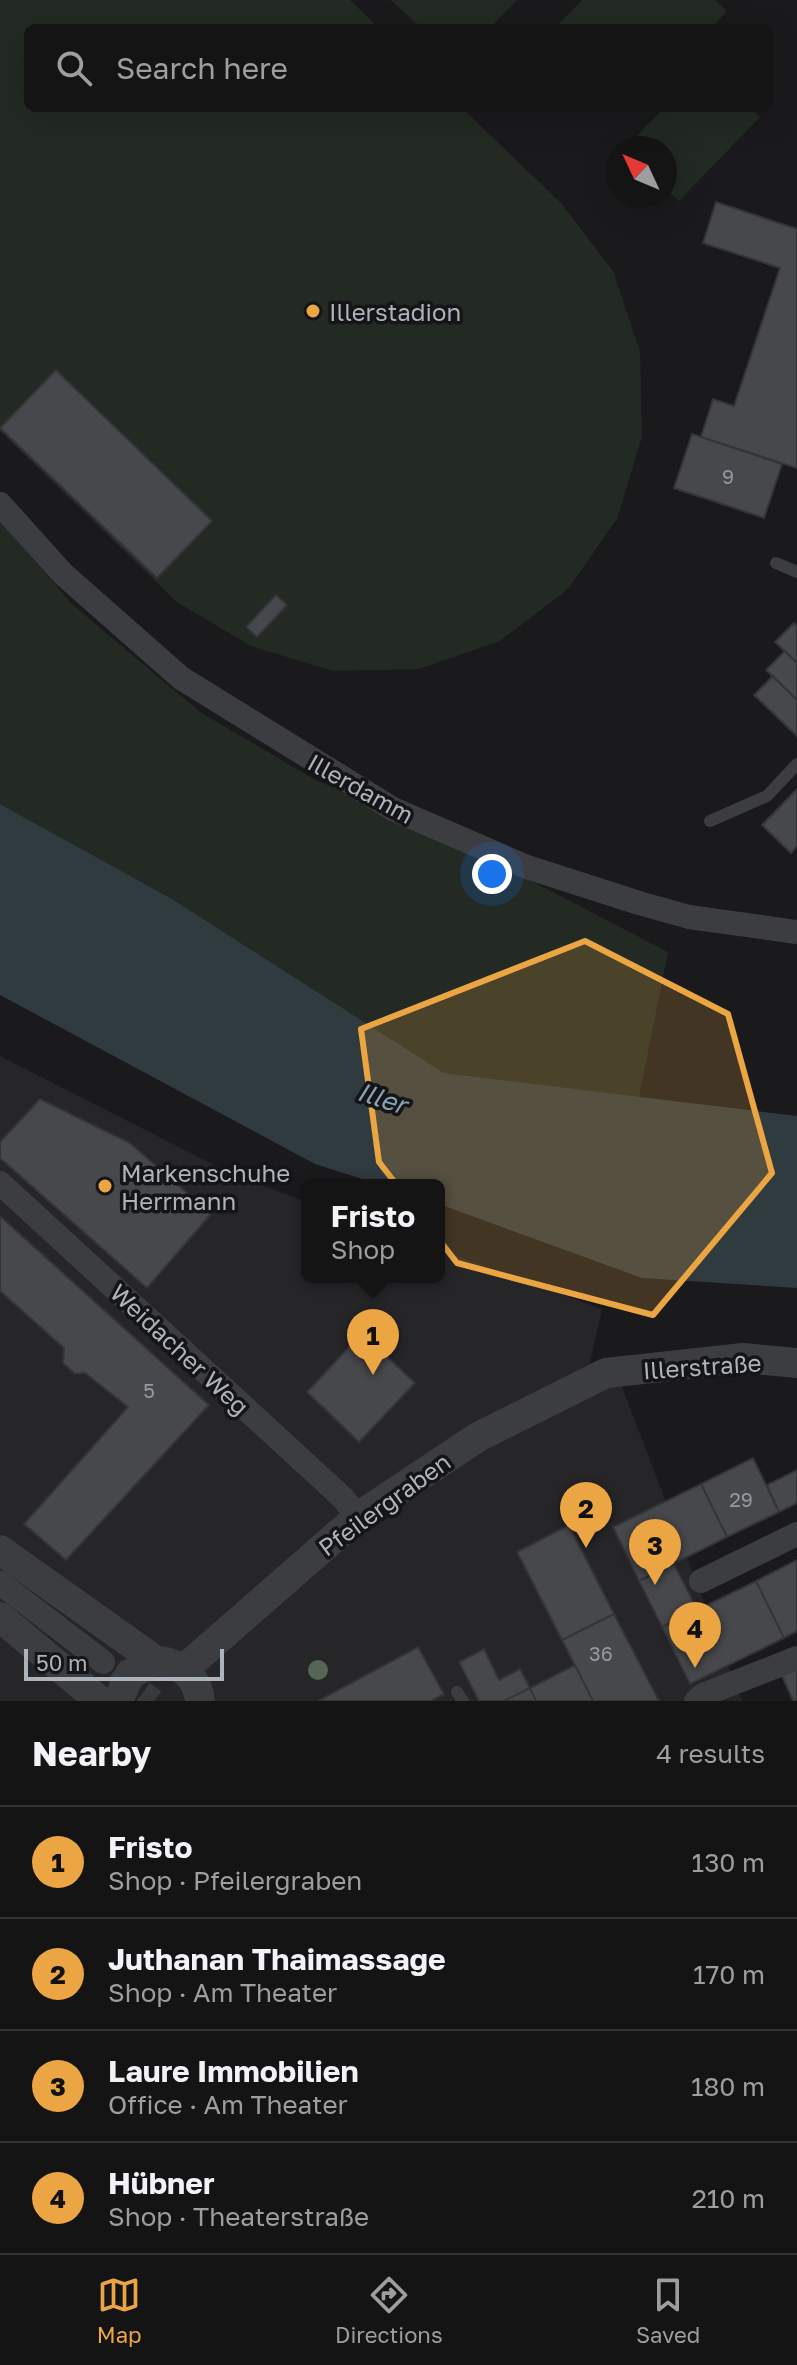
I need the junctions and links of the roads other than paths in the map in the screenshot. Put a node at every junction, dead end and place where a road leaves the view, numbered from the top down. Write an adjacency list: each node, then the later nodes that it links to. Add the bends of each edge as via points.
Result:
1 (0, 504): 6 (street, Illerdamm, via 63,574 181,678 393,809 527,867 639,903 689,917)
2 (776, 563): 3 (lane)
3 (797, 572)
4 (797, 764): 5 (lane, via 767,796)
5 (710, 821)
6 (797, 932)
7 (0, 1183): 10 (street, Weidacher Weg)
8 (797, 1363): 9 (street, Illerstraße, via 743,1358)
9 (606, 1373): 10 (street, Pfeilergraben, via 478,1437)
10 (358, 1517): 18 (street, Pfeilergraben)
11 (797, 1534): 13 (street)
12 (0, 1550): 18 (street)
13 (701, 1581)
14 (0, 1583): 17 (street)
15 (0, 1617): 19 (street)
16 (797, 1658): 21 (street)
17 (103, 1662)
18 (190, 1685): 20 (street, Pfeilergraben, via 130,1674)
19 (100, 1701)
20 (118, 1701)
21 (696, 1701)

